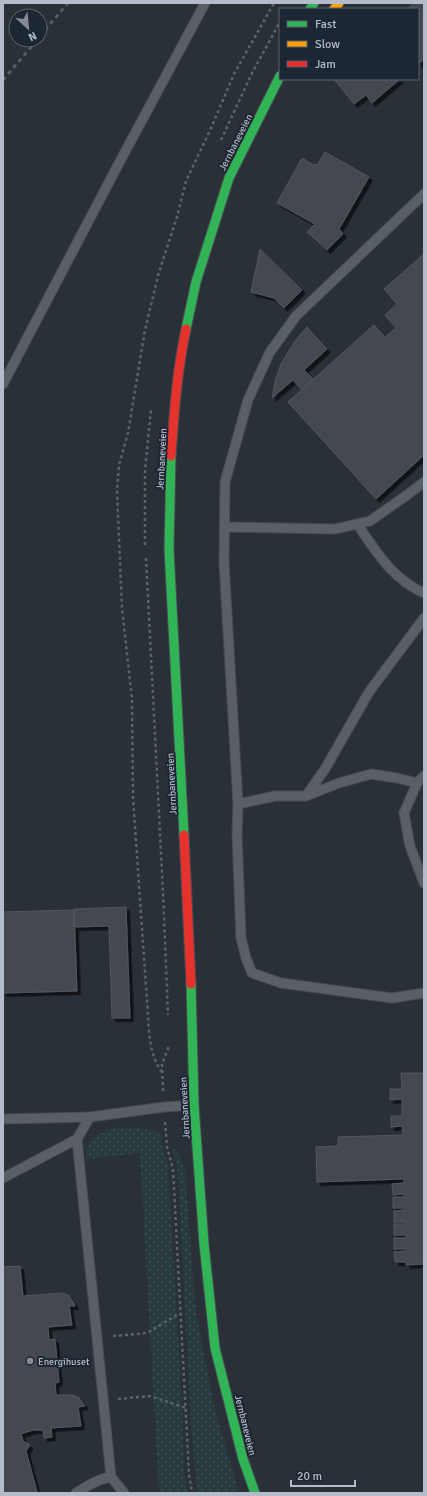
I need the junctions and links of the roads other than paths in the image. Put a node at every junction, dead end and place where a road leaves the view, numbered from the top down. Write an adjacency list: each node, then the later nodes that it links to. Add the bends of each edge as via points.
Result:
1 (205, 3): 4 (lane)
2 (279, 81): 16 (street, Jernbaneveien, via 229,178 219,208 196,282 182,347 175,406 170,475 169,549 189,918)
3 (424, 194): 7 (lane, via 296,316 270,352 248,400 226,482)
4 (3, 384)
5 (424, 482): 6 (lane, via 370,521)
6 (357, 524): 7 (lane, via 335,528); 8 (lane, via 388,568 411,587)
7 (225, 527): 13 (lane, via 224,562)
8 (424, 593)
9 (424, 618): 12 (lane, via 369,692 325,769)
10 (424, 776): 11 (lane)
11 (416, 783): 12 (lane, via 371,774); 14 (lane, via 404,813 410,846)
12 (306, 796): 13 (lane, via 275,796)
13 (238, 804): 15 (lane, via 241,938 252,973 282,983 392,998)
14 (424, 883)
15 (424, 993)
16 (194, 1105): 17 (lane); 24 (street, Jernbaneveien, via 204,1244 215,1348 243,1459)
17 (90, 1117): 18 (lane); 19 (lane)
18 (3, 1119)
19 (77, 1139): 20 (lane); 21 (lane)
20 (3, 1178)
21 (111, 1477): 22 (lane, via 93,1483); 23 (lane)
22 (76, 1493)
23 (124, 1493)
24 (255, 1493)

